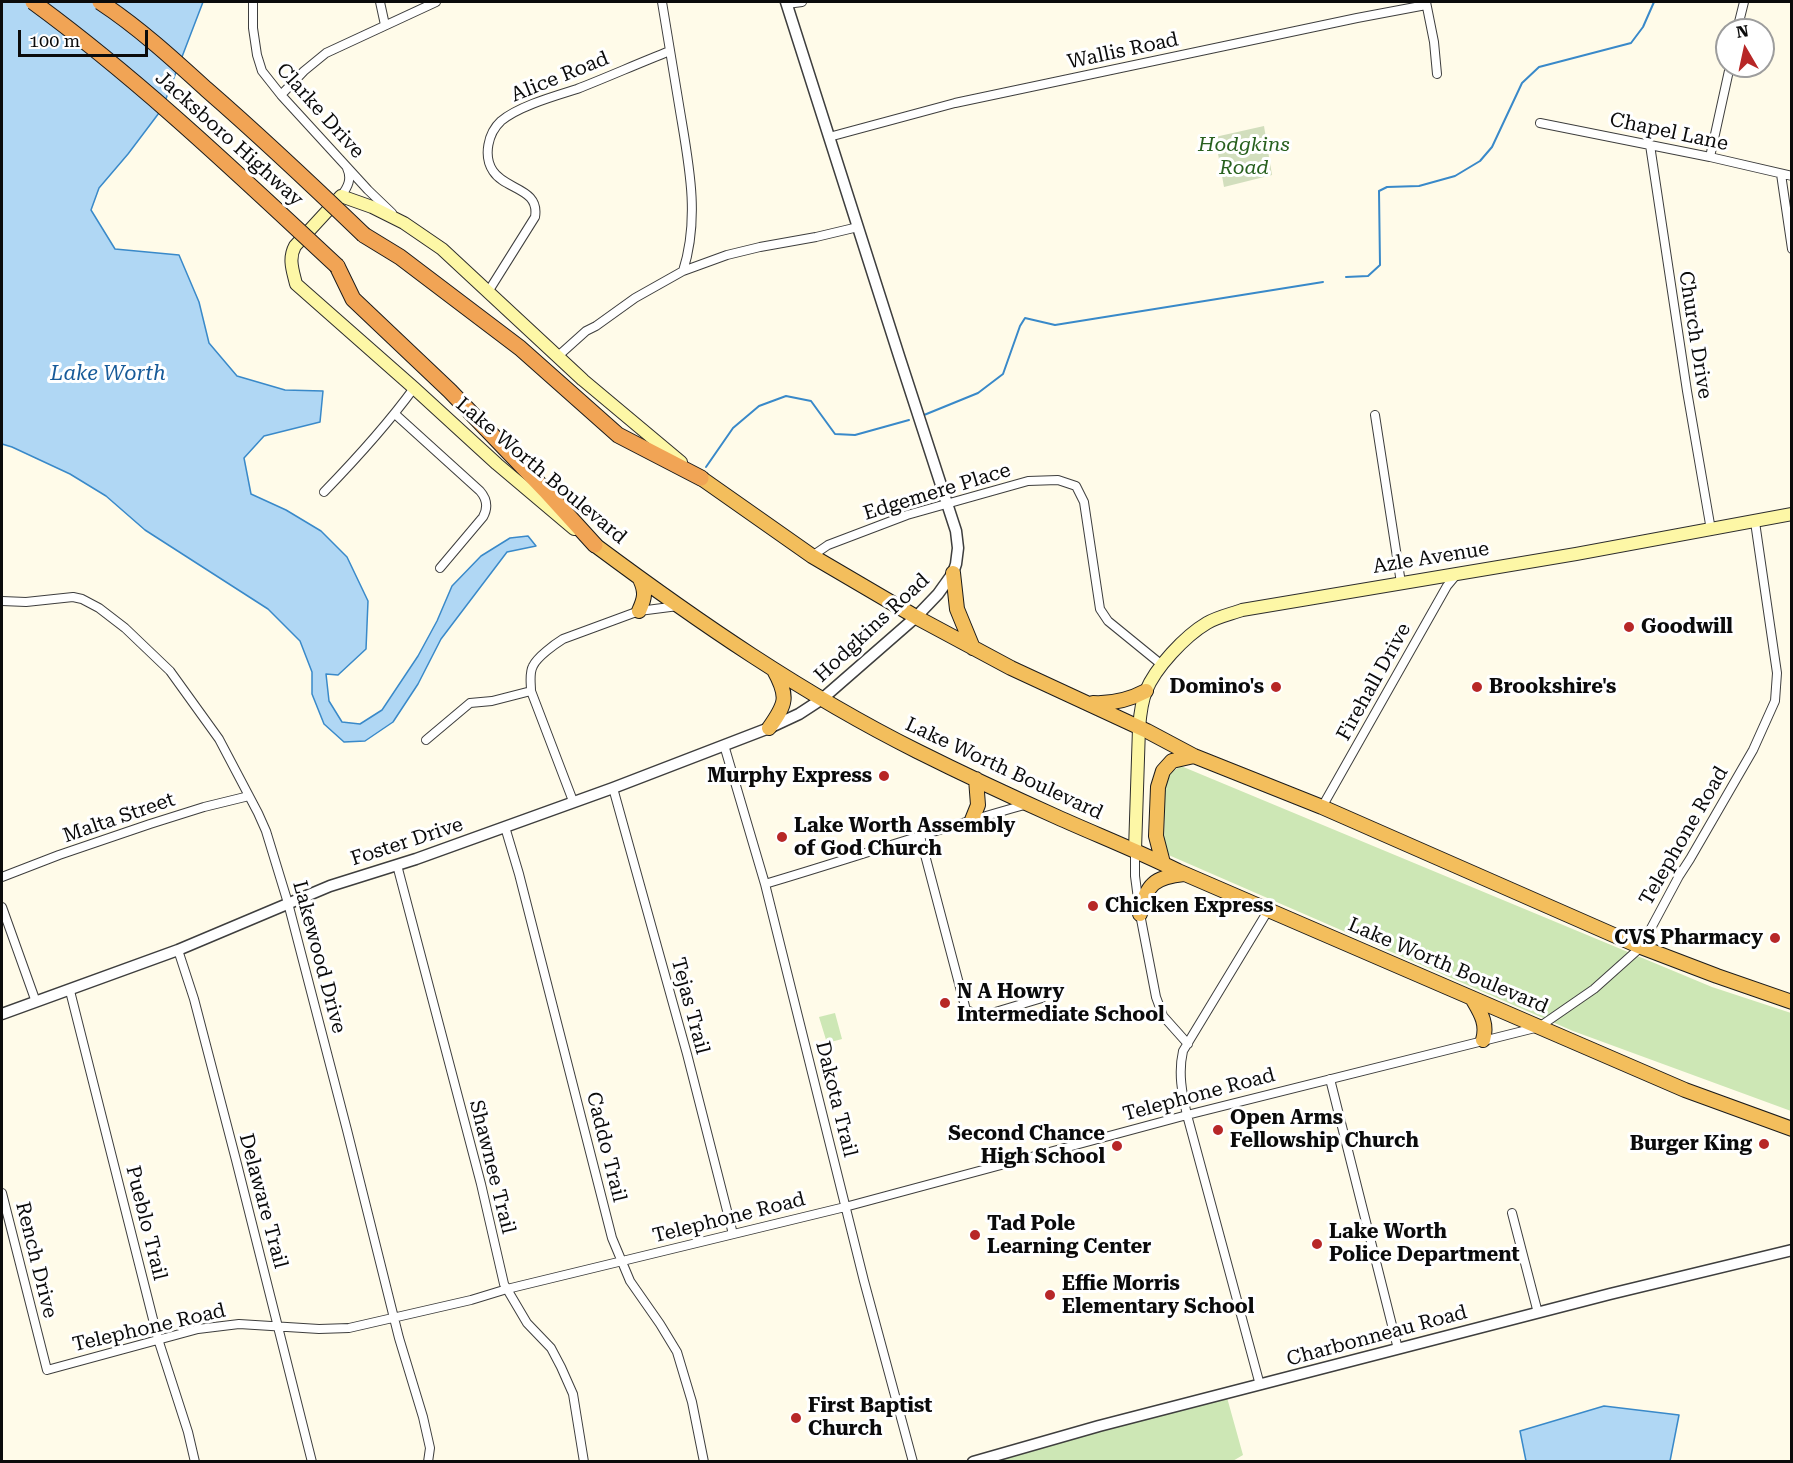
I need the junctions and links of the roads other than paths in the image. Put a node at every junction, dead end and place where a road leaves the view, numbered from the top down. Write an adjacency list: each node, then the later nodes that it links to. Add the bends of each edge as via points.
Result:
1 (33, 2): 40 (highway, Jacksboro Highway, bridge, via 84,39 195,135 337,266 353,299 450,391)
2 (100, 2): 34 (highway, Jacksboro Highway, bridge, via 189,74 364,235 400,257 520,348 618,435)
3 (254, 2): 16 (street, Clarke Drive, via 253,28 259,63)
4 (380, 2): 12 (street)
5 (436, 2): 12 (street)
6 (662, 2): 13 (street)
7 (802, 2): 9 (street)
8 (1744, 2): 11 (street)
9 (786, 3): 18 (street, Hodgkins Road)
10 (1426, 3): 14 (street); 18 (street, Wallis Road, via 955,103)
11 (1740, 18)
12 (385, 25): 16 (street, via 326,53)
13 (670, 51): 28 (street, via 693,199 691,241); 29 (street, Alice Road, via 537,102 500,122 487,150 493,172 528,194 537,210)
14 (1437, 74)
15 (1727, 78): 20 (street)
16 (281, 95): 21 (street, Clarke Drive)
17 (1540, 123): 19 (street, Chapel Lane)
18 (829, 137): 26 (street, Hodgkins Road)
19 (1650, 145): 20 (street, Chapel Lane); 39 (street, Church Drive)
20 (1710, 157): 22 (street, Chapel Lane)
21 (343, 163): 24 (street, via 350,179); 25 (street, Clarke Drive)
22 (1781, 174): 23 (street, Chapel Lane); 27 (street)
23 (1791, 176)
24 (341, 196): 25 (main road); 31 (main road, Lake Worth Boulevard, via 292,252 296,284)
25 (404, 223): 29 (main road, via 442,249)
26 (858, 227): 28 (street, via 727,255); 36 (street, Hodgkins Road)
27 (1791, 249)
28 (683, 271): 30 (street, via 585,331)
29 (488, 292): 30 (main road)
30 (557, 357): 34 (main road)
31 (414, 388): 32 (street); 40 (main road, Lake Worth Boulevard)
32 (395, 414): 35 (street); 42 (street, via 484,496 483,517)
33 (1375, 415): 46 (street)
34 (700, 478): 41 (highway)
35 (324, 492)
36 (948, 502): 41 (street, Edgemere Place, via 828,545); 43 (street, Hodgkins Road, via 958,548); 52 (street, Edgemere Place, via 1028,481 1058,480 1076,486 1084,502 1100,609 1108,621)
37 (1791, 514): 38 (main road, Azle Avenue)
38 (1755, 522): 39 (main road, Azle Avenue); 82 (street, Telephone Road, via 1776,674 1774,701 1753,750)
39 (1711, 530): 44 (main road, Azle Avenue)
40 (595, 545): 45 (highway, Lake Worth Boulevard)
41 (812, 556): 50 (highway)
42 (440, 567)
43 (953, 573): 50 (street, Hodgkins Road); 51 (highway, via 957,609)
44 (1457, 574): 46 (main road, Azle Avenue); 68 (street, Firehall Drive)
45 (640, 579): 48 (highway, Lake Worth Boulevard); 49 (highway, via 645,598)
46 (1401, 583): 52 (main road, Azle Avenue, via 1242,610 1209,622 1184,639)
47 (2, 601): 65 (street, Lakewood Drive, via 73,597 99,608 125,628 170,671 219,739)
48 (678, 606): 49 (street); 53 (highway, Lake Worth Boulevard)
49 (639, 611): 54 (street, via 555,644 533,664)
50 (916, 618): 51 (highway); 56 (street, Hodgkins Road)
51 (973, 648): 57 (highway)
52 (1162, 665): 55 (main road, Azle Avenue)
53 (773, 668): 56 (highway, Lake Worth Boulevard); 58 (highway, via 782,683 785,701)
54 (531, 691): 60 (street, via 470,703); 66 (street)
55 (1146, 691): 57 (highway, via 1119,702); 59 (main road, Azle Avenue)
56 (822, 699): 58 (street, Foster Drive); 63 (highway, Lake Worth Boulevard)
57 (1086, 703): 59 (highway)
58 (769, 728): 61 (street, Foster Drive)
59 (1139, 728): 62 (highway); 72 (main road, Azle Avenue)
60 (426, 740)
61 (724, 745): 64 (street, Foster Drive); 77 (street, Dakota Trail)
62 (1194, 756): 68 (highway); 73 (highway, via 1173,761 1163,771 1158,787 1155,836)
63 (976, 779): 67 (highway, Lake Worth Boulevard); 69 (highway, via 978,806)
64 (613, 788): 66 (street, Foster Drive); 99 (street, Tejas Trail)
65 (249, 796): 76 (street, Malta Street, via 150,824); 78 (street, Lakewood Drive, via 266,831)
66 (573, 801): 70 (street, Foster Drive)
67 (1030, 804): 69 (street); 72 (highway, Lake Worth Boulevard)
68 (1322, 807): 82 (highway)
69 (972, 820): 71 (street)
70 (505, 827): 74 (street, Foster Drive); 101 (street, Caddo Trail)
71 (920, 836): 77 (street); 85 (street, via 966,1010 982,1016)
72 (1135, 850): 73 (highway, Lake Worth Boulevard); 81 (street)
73 (1163, 863): 75 (highway, Lake Worth Boulevard)
74 (397, 865): 78 (street, Foster Drive); 102 (street, Shawnee Trail)
75 (1185, 874): 80 (highway, Lake Worth Boulevard); 81 (highway, via 1168,876 1149,887)
76 (2, 877)
77 (765, 884): 97 (street, Dakota Trail)
78 (288, 903): 83 (street, Foster Drive); 104 (street, Lakewood Drive)
79 (2, 907): 87 (street)
80 (1269, 909): 86 (highway, Lake Worth Boulevard); 92 (street)
81 (1140, 914): 92 (street, via 1160,1009)
82 (1641, 947): 88 (highway); 90 (street, Telephone Road, via 1594,989)
83 (178, 950): 84 (street, Foster Drive); 105 (street, Delaware Trail)
84 (70, 991): 87 (street, Foster Drive); 106 (street, Pueblo Trail)
85 (1042, 998)
86 (1472, 998): 90 (highway, Lake Worth Boulevard); 91 (highway, via 1484,1021)
87 (36, 1002): 89 (street, Foster Drive)
88 (1791, 1002)
89 (2, 1014)
90 (1539, 1027): 91 (street, Telephone Road); 95 (highway, Lake Worth Boulevard, via 1685,1090)
91 (1483, 1040): 93 (street, Telephone Road)
92 (1188, 1044): 94 (street, via 1180,1065)
93 (1330, 1079): 94 (street, Telephone Road); 107 (street)
94 (1186, 1115): 97 (street, Telephone Road); 109 (street)
95 (1791, 1129)
96 (2, 1193): 108 (street, Rench Drive)
97 (845, 1207): 99 (street, Telephone Road); 115 (street, Dakota Trail)
98 (1512, 1213): 103 (street)
99 (733, 1234): 101 (street, Telephone Road)
100 (1791, 1250): 103 (street, Charbonneau Road)
101 (621, 1262): 102 (street, Telephone Road); 114 (street, Caddo Trail, via 677,1352 694,1408)
102 (507, 1289): 104 (street, Telephone Road); 113 (street, Shawnee Trail, via 526,1323 551,1348 561,1367 573,1394)
103 (1538, 1313): 107 (street, Charbonneau Road)
104 (394, 1317): 105 (street, Telephone Road, via 349,1328); 112 (street, Lakewood Drive, via 430,1448)
105 (278, 1327): 106 (street, Telephone Road, via 220,1325); 111 (street, Delaware Trail)
106 (158, 1339): 108 (street, Telephone Road); 110 (street, Pueblo Trail)
107 (1398, 1349): 109 (street, Charbonneau Road)
108 (47, 1370)
109 (1260, 1386): 116 (street, Charbonneau Road)
110 (195, 1461)
111 (312, 1461)
112 (428, 1461)
113 (584, 1461)
114 (704, 1461)
115 (913, 1461)
116 (973, 1461)

